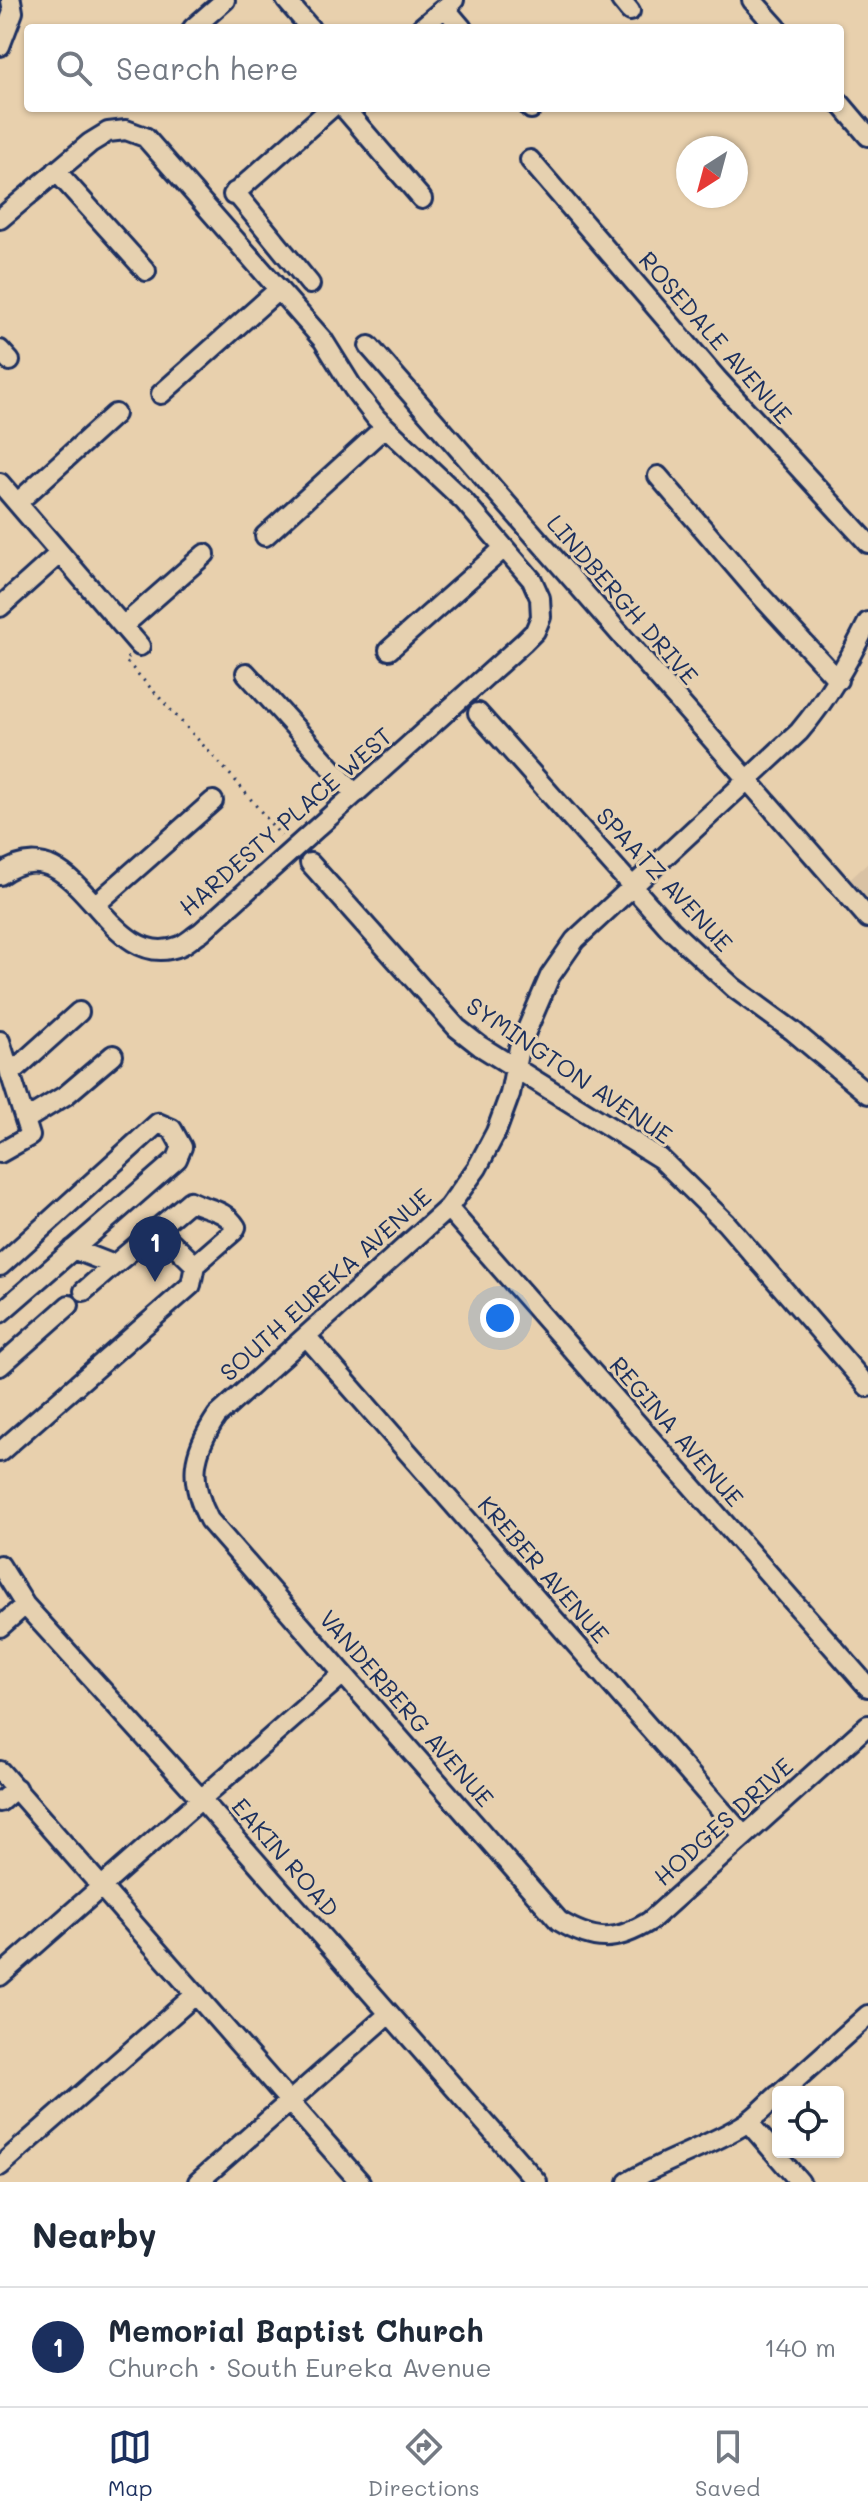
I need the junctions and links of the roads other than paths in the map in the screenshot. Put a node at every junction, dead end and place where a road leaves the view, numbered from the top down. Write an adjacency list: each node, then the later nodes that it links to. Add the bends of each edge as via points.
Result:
1 (11, 0): 11 (street, via 13,12)
2 (225, 0): 6 (street)
3 (286, 0): 7 (street)
4 (752, 0): 10 (street)
5 (449, 4): 8 (street); 9 (street)
6 (198, 24)
7 (307, 24)
8 (426, 24)
9 (460, 24)
10 (773, 24)
11 (0, 46)
12 (844, 108): 15 (street)
13 (326, 112): 21 (street, via 234,194)
14 (347, 112): 18 (street)
15 (868, 136)
16 (530, 160): 31 (street, ROSEDALE AVENUE, via 728,392)
17 (56, 171): 19 (street); 20 (street); 22 (street, via 108,132 126,130 145,137)
18 (422, 199)
19 (0, 219)
20 (146, 271)
21 (310, 284)
22 (279, 289): 24 (street); 26 (street)
23 (369, 346): 43 (street, LINDBERGH DRIVE)
24 (161, 394)
25 (115, 414): 29 (street)
26 (385, 427): 30 (street); 32 (street, via 464,501)
27 (658, 476): 41 (street)
28 (0, 483): 29 (street)
29 (17, 503): 33 (street)
30 (265, 536)
31 (868, 543)
32 (504, 548): 39 (street); 44 (street, HARDESTY PLACE WEST, via 532,580 540,598 535,631)
33 (60, 553): 35 (street); 37 (street)
34 (205, 554): 37 (street)
35 (0, 607)
36 (868, 622): 41 (street, SOUTH EUREKA AVENUE)
37 (123, 626): 38 (street)
38 (140, 646)
39 (389, 650)
40 (246, 673): 44 (street)
41 (838, 680): 43 (street, SOUTH EUREKA AVENUE, via 799,732)
42 (478, 713): 48 (street, SPAATZ AVENUE)
43 (748, 781): 48 (street, SOUTH EUREKA AVENUE); 50 (street, LINDBERGH DRIVE, via 839,885)
44 (355, 794): 49 (street, HARDESTY PLACE WEST, via 180,946 138,945)
45 (213, 801): 49 (street)
46 (310, 863): 54 (street, SYMINGTON AVENUE, via 446,1017)
47 (0, 875): 49 (street, HARDESTY PLACE WEST, via 28,864 54,868)
48 (632, 886): 54 (street, SOUTH EUREKA AVENUE, via 575,940 556,967); 56 (street, SPAATZ AVENUE, via 734,988)
49 (95, 905)
50 (864, 906)
51 (79, 1012): 55 (street)
52 (0, 1041): 55 (street)
53 (113, 1055): 57 (street, via 66,1095)
54 (515, 1068): 59 (street, SOUTH EUREKA AVENUE, via 496,1132); 70 (street, SYMINGTON AVENUE, via 661,1159 726,1223)
55 (10, 1074): 57 (street)
56 (868, 1094)
57 (25, 1120): 58 (street, via 30,1136)
58 (0, 1153)
59 (448, 1208): 68 (street, SOUTH EUREKA AVENUE); 77 (street, REGINA AVENUE)
60 (157, 1228): 62 (street); 63 (street); 63 (street, via 190,1201 230,1218 233,1232)
61 (73, 1249): 62 (street); 64 (street, via 177,1159 182,1147 172,1129 158,1123); 67 (street)
62 (114, 1265): 65 (street)
63 (195, 1265): 71 (street, via 191,1285)
64 (0, 1266)
65 (84, 1291)
66 (69, 1305): 69 (street)
67 (0, 1313)
68 (306, 1336): 72 (street, SOUTH EUREKA AVENUE, via 217,1416 199,1448); 83 (street, KREBER AVENUE)
69 (0, 1366)
70 (868, 1387)
71 (0, 1452)
72 (196, 1486): 76 (street, VANDERBERG AVENUE, via 209,1520)
73 (0, 1565): 74 (street, EAKIN ROAD)
74 (25, 1605): 75 (street); 81 (street, EAKIN ROAD)
75 (0, 1627)
76 (343, 1674): 81 (street); 85 (street, VANDERBERG AVENUE, via 559,1921)
77 (868, 1687)
78 (868, 1725): 83 (street, HODGES DRIVE)
79 (0, 1771): 80 (street)
80 (16, 1788): 82 (street); 84 (street)
81 (201, 1799): 84 (street); 88 (street, EAKIN ROAD)
82 (0, 1802)
83 (744, 1836): 85 (street, HODGES DRIVE, via 650,1921 629,1934)
84 (102, 1886): 86 (street); 87 (street)
85 (604, 1938)
86 (0, 1976)
87 (196, 1994): 92 (street); 94 (street)
88 (389, 2014): 92 (street); 97 (street, EAKIN ROAD)
89 (868, 2015): 90 (street)
90 (789, 2086)
91 (772, 2101): 93 (street)
92 (289, 2102): 95 (street); 96 (street)
93 (748, 2122): 98 (street); 99 (street)
94 (0, 2166)
95 (198, 2182)
96 (360, 2182)
97 (537, 2182)
98 (628, 2182)
99 (800, 2182)

